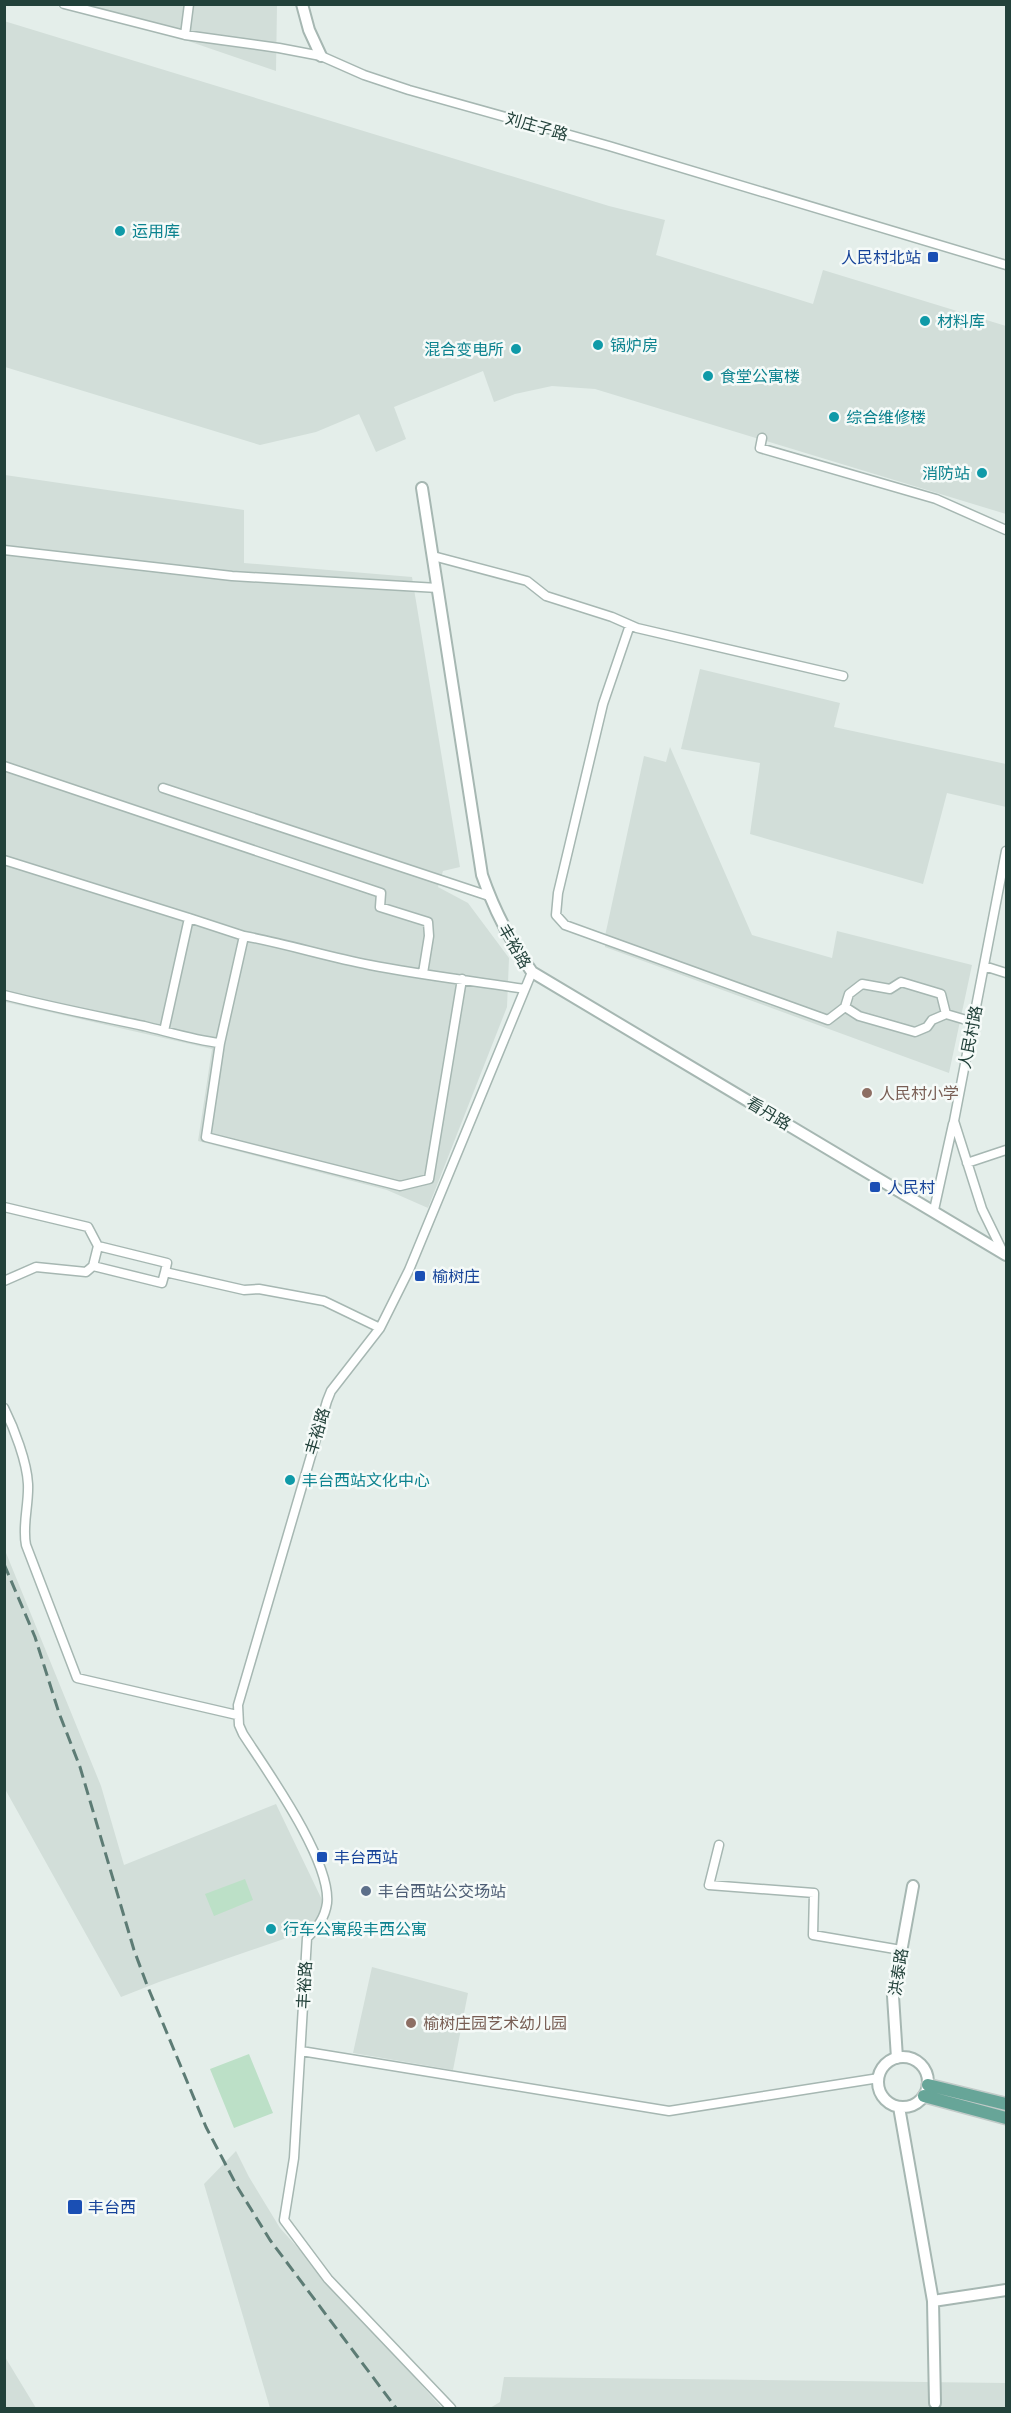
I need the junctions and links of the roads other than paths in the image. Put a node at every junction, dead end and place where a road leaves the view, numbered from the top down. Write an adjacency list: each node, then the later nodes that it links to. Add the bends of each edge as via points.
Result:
1 (64, 4): 4 (street, 刘庄子路)
2 (189, 4): 4 (street)
3 (302, 4): 5 (street)
4 (185, 35): 5 (street, 刘庄子路)
5 (321, 56): 6 (street, 刘庄子路, via 409,90)
6 (1006, 265)
7 (762, 438): 9 (street, via 760,448 936,499)
8 (422, 488): 11 (street, 丰裕路)
9 (1006, 530)
10 (4, 550): 12 (street, via 232,576)
11 (433, 556): 12 (street, 丰裕路); 13 (street, via 527,581 546,596)
12 (438, 588): 19 (street, 丰裕路, via 478,852)
13 (630, 625): 14 (street); 29 (street, via 603,704 556,915 565,925 828,1020)
14 (843, 676)
15 (4, 766): 25 (street, via 381,893 380,907 428,922)
16 (163, 788): 19 (street)
17 (1006, 851): 22 (street, 人民村路)
18 (4, 860): 20 (street)
19 (489, 896): 23 (street, 丰裕路)
20 (189, 918): 21 (street); 32 (street)
21 (244, 936): 25 (street, via 369,965); 33 (street)
22 (984, 966): 24 (street); 31 (street, 人民村路)
23 (532, 972): 27 (street, 丰裕路); 38 (street, 看丹路)
24 (1006, 972)
25 (423, 973): 26 (street)
26 (462, 979): 27 (street); 33 (street, via 429,1179 400,1186 206,1137)
27 (525, 989): 44 (street, 丰裕路, via 427,1228)
28 (4, 995): 32 (street)
29 (845, 1007): 30 (street, via 859,1016 915,1032); 30 (street, via 849,994 862,984 890,989 901,982 941,994)
30 (946, 1014): 31 (street)
31 (973, 1022): 34 (street, 人民村路)
32 (164, 1031): 33 (street)
33 (220, 1043)
34 (954, 1121): 36 (street, 人民村路); 38 (street)
35 (1006, 1150): 36 (street)
36 (967, 1163): 40 (street, 人民村路, via 982,1209)
37 (4, 1208): 39 (street, via 88,1227)
38 (934, 1210): 40 (street, 看丹路)
39 (98, 1246): 41 (street); 42 (street, via 167,1263)
40 (1005, 1253)
41 (93, 1266): 42 (street, via 162,1283); 43 (street, via 86,1272 36,1267)
42 (165, 1272): 44 (street, via 244,1290 259,1289 324,1301)
43 (4, 1281)
44 (380, 1328): 46 (street, 丰裕路, via 327,1401 239,1696)
45 (4, 1408): 46 (street, via 15,1430 28,1483 26,1545 77,1678)
46 (237, 1715): 50 (street, 丰裕路, via 243,1734 313,1849 326,1894 322,1919 307,1938)
47 (719, 1845): 49 (street, via 709,1885 814,1893 813,1935)
48 (913, 1886): 49 (street, 洪泰路)
49 (901, 1950): 51 (street, 洪泰路, via 893,1996)
50 (301, 2051): 52 (street, via 669,2111); 60 (street, 丰裕路, via 294,2158 284,2220 328,2279)
51 (897, 2058): 52 (street, via 883,2067); 53 (street, via 905,2058 924,2069)
52 (879, 2078): 55 (street, via 884,2098)
53 (926, 2090): 54 (main road); 55 (street, via 913,2105); 56 (main road)
54 (1006, 2104)
55 (899, 2107): 58 (street)
56 (1006, 2118)
57 (1006, 2290): 58 (street)
58 (933, 2301): 59 (street)
59 (935, 2403)
60 (451, 2409)

